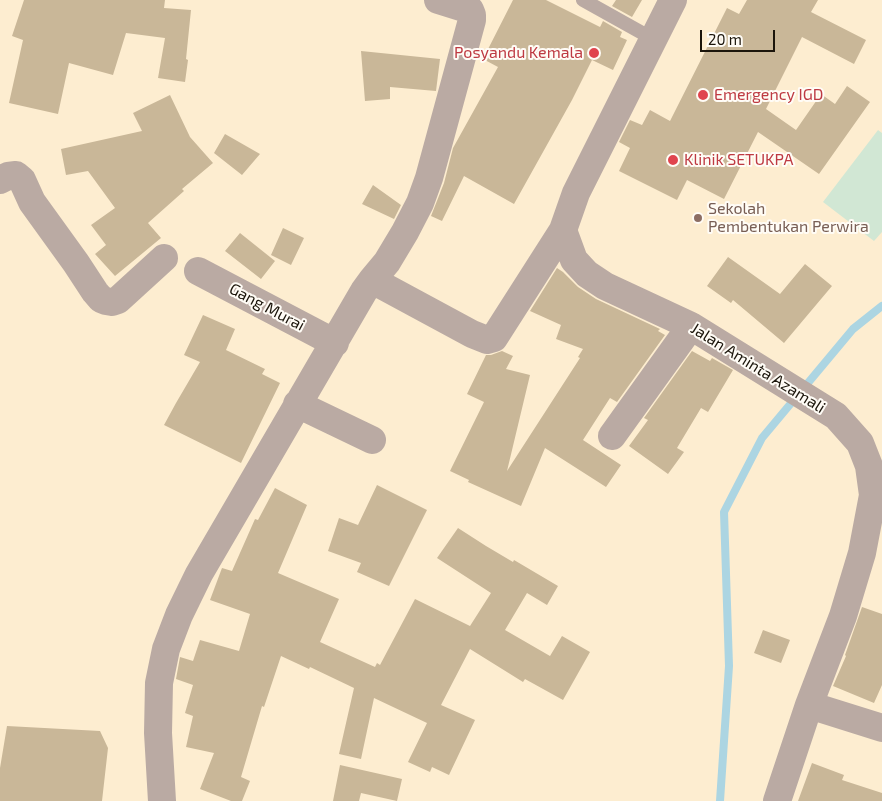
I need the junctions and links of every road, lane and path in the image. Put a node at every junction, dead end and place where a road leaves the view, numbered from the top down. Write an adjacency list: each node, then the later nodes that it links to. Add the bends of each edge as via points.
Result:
1 (438, 0): 9 (street, via 470,10 472,20 420,203 387,262)
2 (583, 0): 4 (lane)
3 (673, 0): 4 (street)
4 (653, 39): 6 (street, via 576,193)
5 (0, 180): 7 (street, via 16,175 22,180 32,202 100,299 118,300)
6 (563, 230): 9 (street, via 494,338 487,340); 10 (street, Jalan Aminta Azamali, via 574,260 587,274 605,286)
7 (164, 258)
8 (198, 271): 11 (street, Gang Murai)
9 (372, 280): 11 (street)
10 (691, 326): 13 (street); 15 (street, Jalan Aminta Azamali, via 836,416 860,443 869,466 873,495 862,553 843,616)
11 (335, 342): 12 (street)
12 (297, 404): 14 (street); 17 (street, via 199,574 166,649 159,683)
13 (612, 436)
14 (372, 440)
15 (808, 705): 16 (street); 18 (street, Jalan Aminta Azamali)
16 (882, 728)
17 (162, 801)
18 (777, 801)

